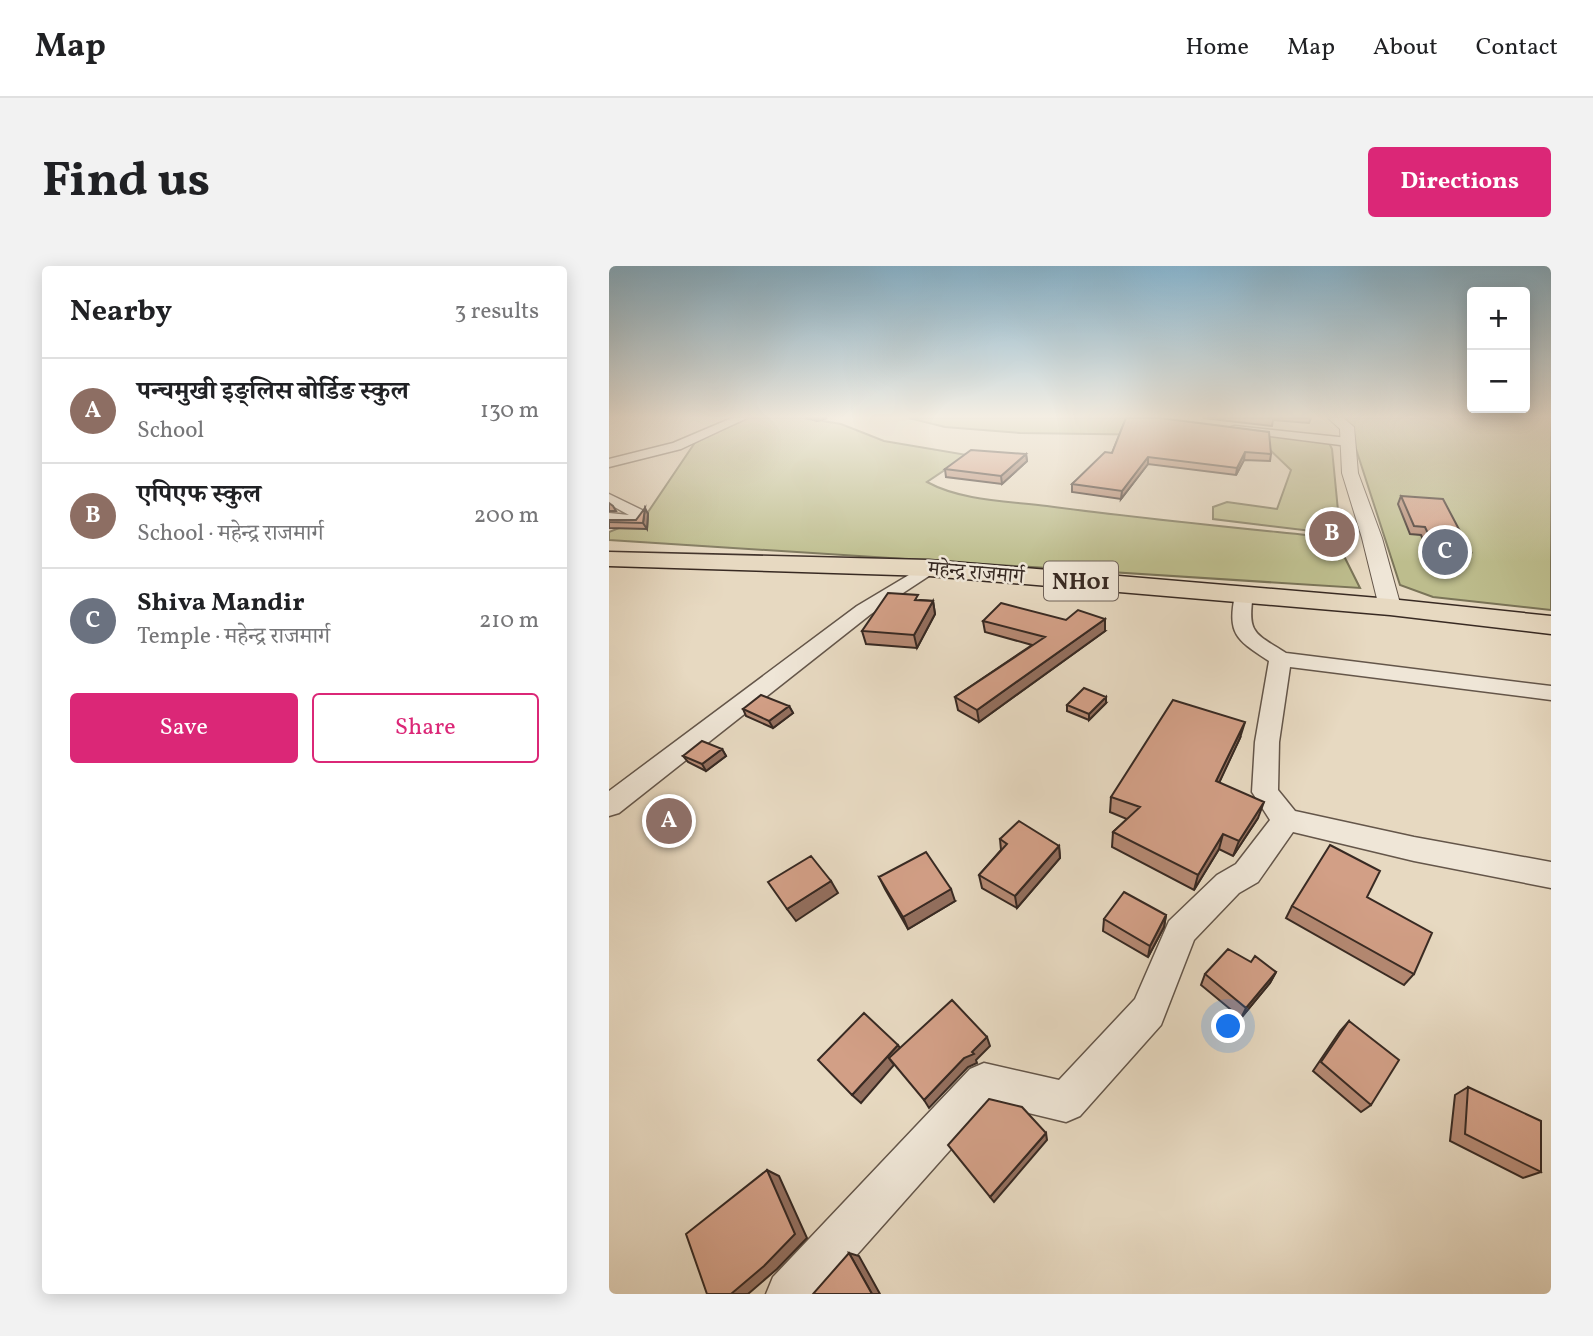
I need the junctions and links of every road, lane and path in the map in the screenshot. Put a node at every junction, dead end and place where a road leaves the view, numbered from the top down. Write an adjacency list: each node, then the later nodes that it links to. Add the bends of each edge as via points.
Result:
1 (1350, 466): 7 (street)
2 (609, 498): 3 (street, via 637,513 633,520)
3 (609, 517)
4 (609, 559): 5 (highway, महेन्द्र राजमार्ग / NH01)
5 (929, 568): 6 (highway, महेन्द्र राजमार्ग / NH01); 11 (street, via 864,610)
6 (1244, 595): 7 (highway, महेन्द्र राजमार्ग / NH01); 9 (street, via 1241,624 1250,638)
7 (1390, 607): 8 (highway, महेन्द्र राजमार्ग / NH01)
8 (1551, 625)
9 (1280, 659): 10 (street); 12 (street, via 1267,742 1265,792)
10 (1551, 693)
11 (609, 806)
12 (1286, 820): 13 (street); 14 (street, via 1247,873 1228,884 1181,932 1148,1013 1066,1102 984,1083)
13 (1551, 875)
14 (790, 1294)

